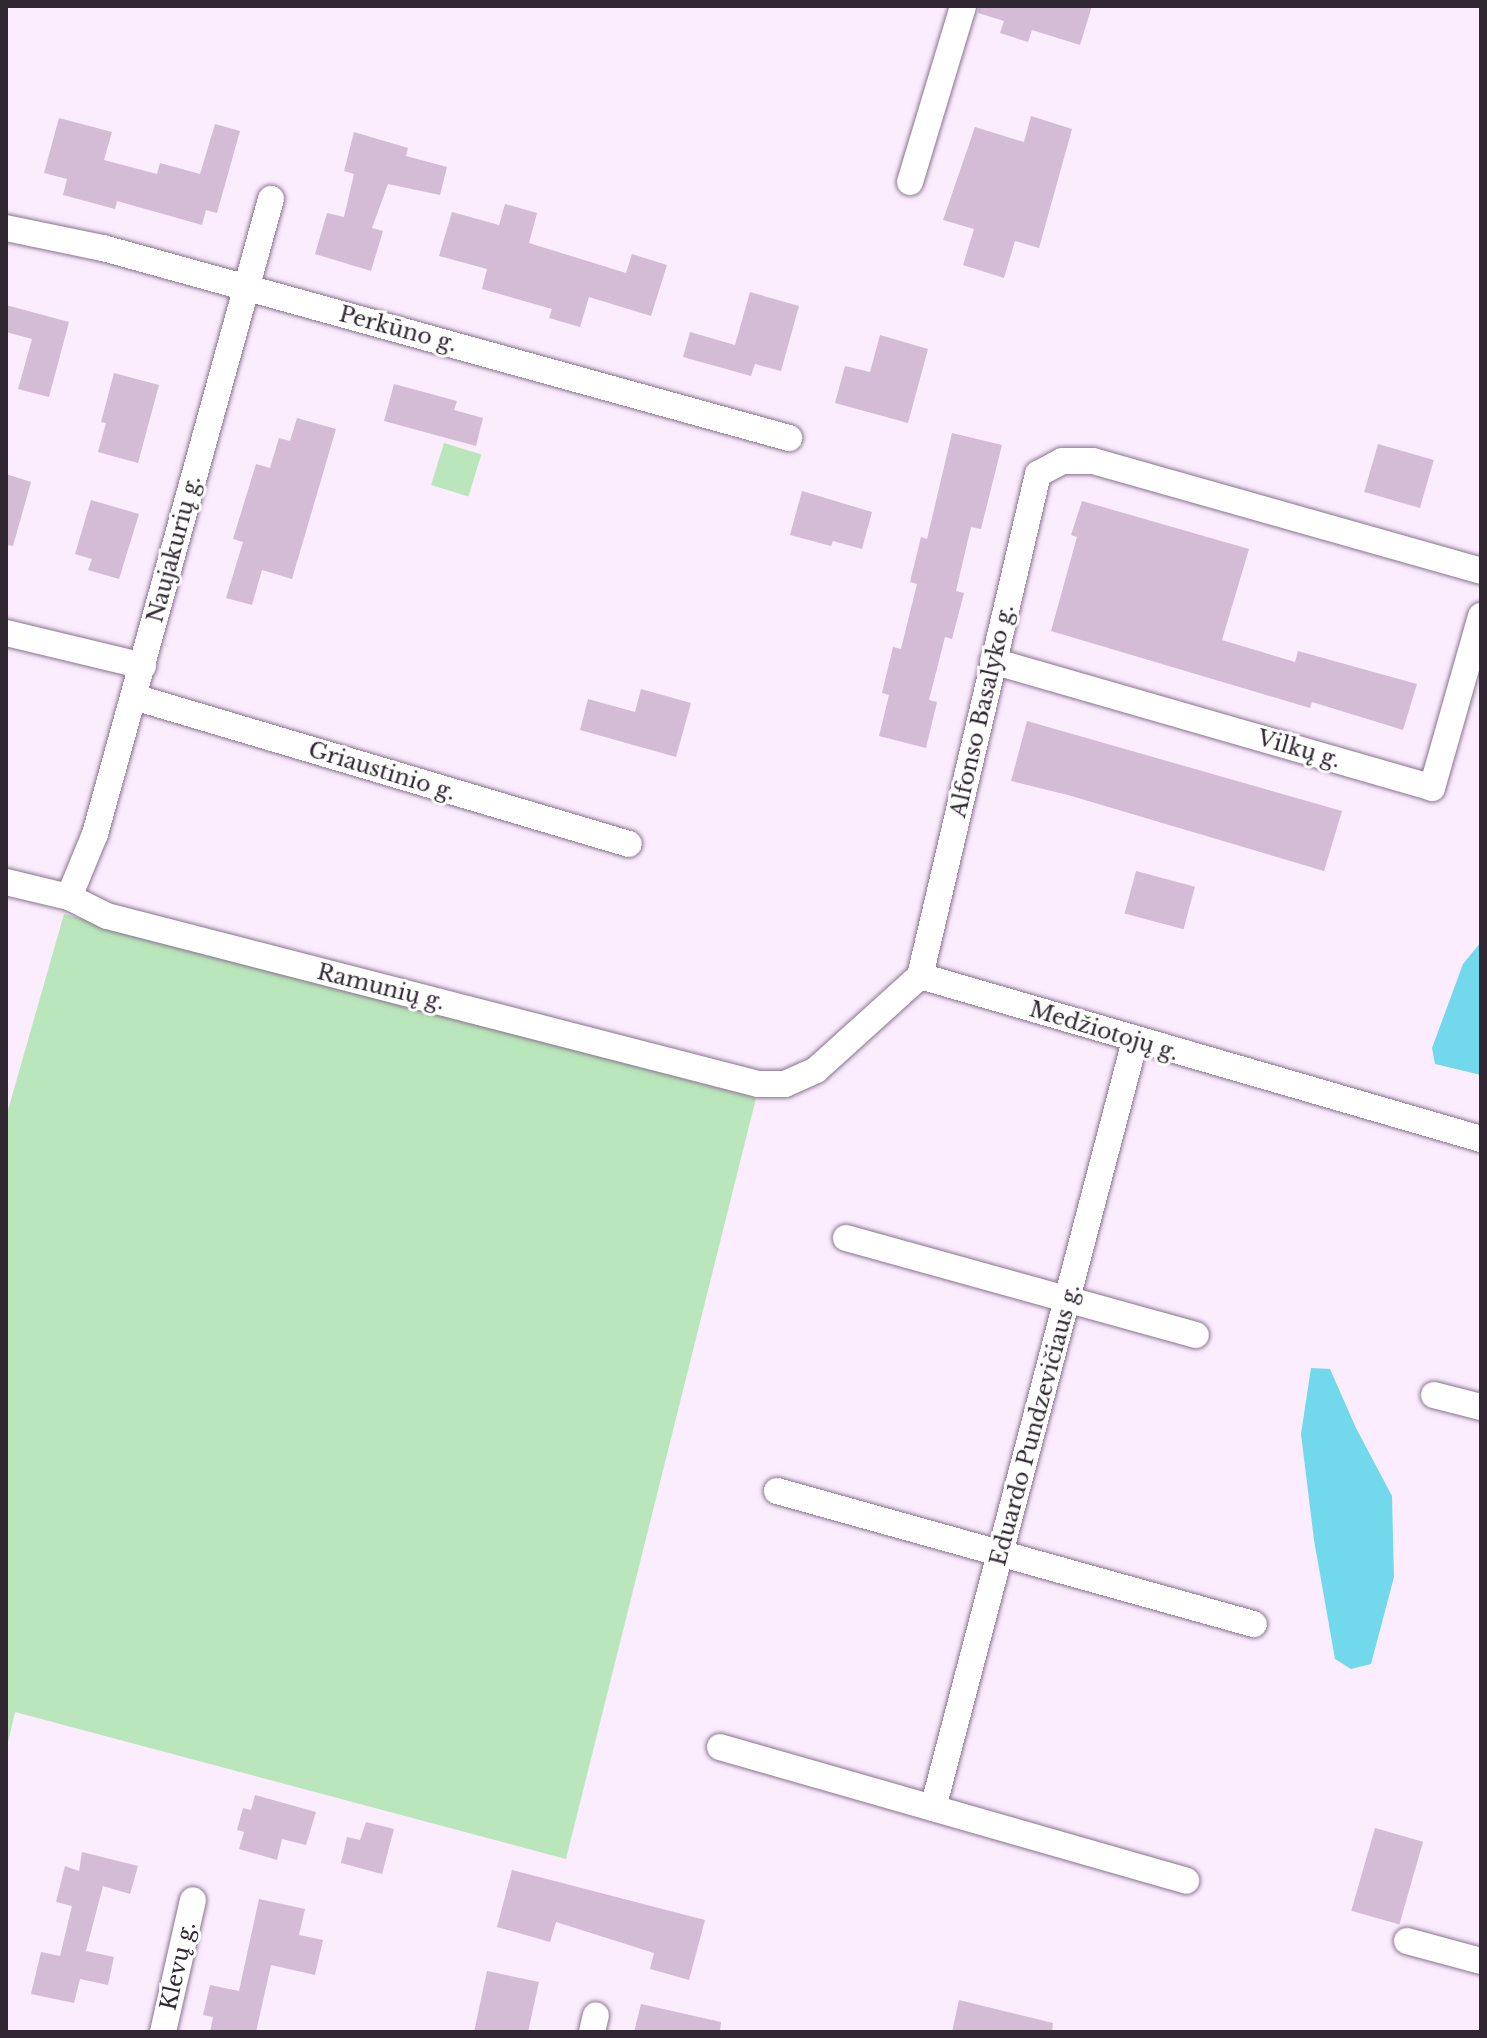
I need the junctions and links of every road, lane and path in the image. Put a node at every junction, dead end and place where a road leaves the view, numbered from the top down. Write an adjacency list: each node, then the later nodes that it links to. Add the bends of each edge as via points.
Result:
1 (963, 6): 2 (street)
2 (910, 182)
3 (271, 199): 5 (street, Naujakurių g.)
4 (6, 228): 5 (street, Perkūno g.)
5 (245, 287): 6 (street, Perkūno g.); 11 (street, Naujakurių g.)
6 (789, 438)
7 (1481, 571): 10 (street, Alfonso Basalyko g., via 1093,461 1062,461 1038,474)
8 (1481, 616): 10 (street, Vilkų g., via 1432,788)
9 (6, 633): 11 (street)
10 (993, 661): 16 (street, Alfonso Basalyko g.)
11 (143, 666): 12 (street, Naujakurių g.)
12 (134, 697): 13 (street, Griaustinio g.); 15 (street, Naujakurių g., via 95,834)
13 (629, 844)
14 (6, 882): 15 (street, Ramunių g.)
15 (69, 897): 16 (street, Ramunių g., via 107,916 758,1084 785,1084 816,1070)
16 (920, 976): 17 (street, Medžiotojų g.)
17 (1135, 1041): 18 (street, Medžiotojų g.); 20 (street, Eduardo Pundzevičiaus g.)
18 (1481, 1139)
19 (846, 1238): 20 (street)
20 (1068, 1299): 21 (street); 25 (street, Eduardo Pundzevičiaus g.)
21 (1196, 1335)
22 (1434, 1395): 23 (street)
23 (1481, 1407)
24 (777, 1491): 25 (street)
25 (1001, 1554): 26 (street); 28 (street, Eduardo Pundzevičiaus g.)
26 (1254, 1624)
27 (720, 1747): 28 (street)
28 (933, 1808): 29 (street)
29 (1186, 1881)
30 (193, 1900): 33 (street, Klevų g.)
31 (1407, 1941): 32 (street)
32 (1481, 1961)
33 (163, 2032)

